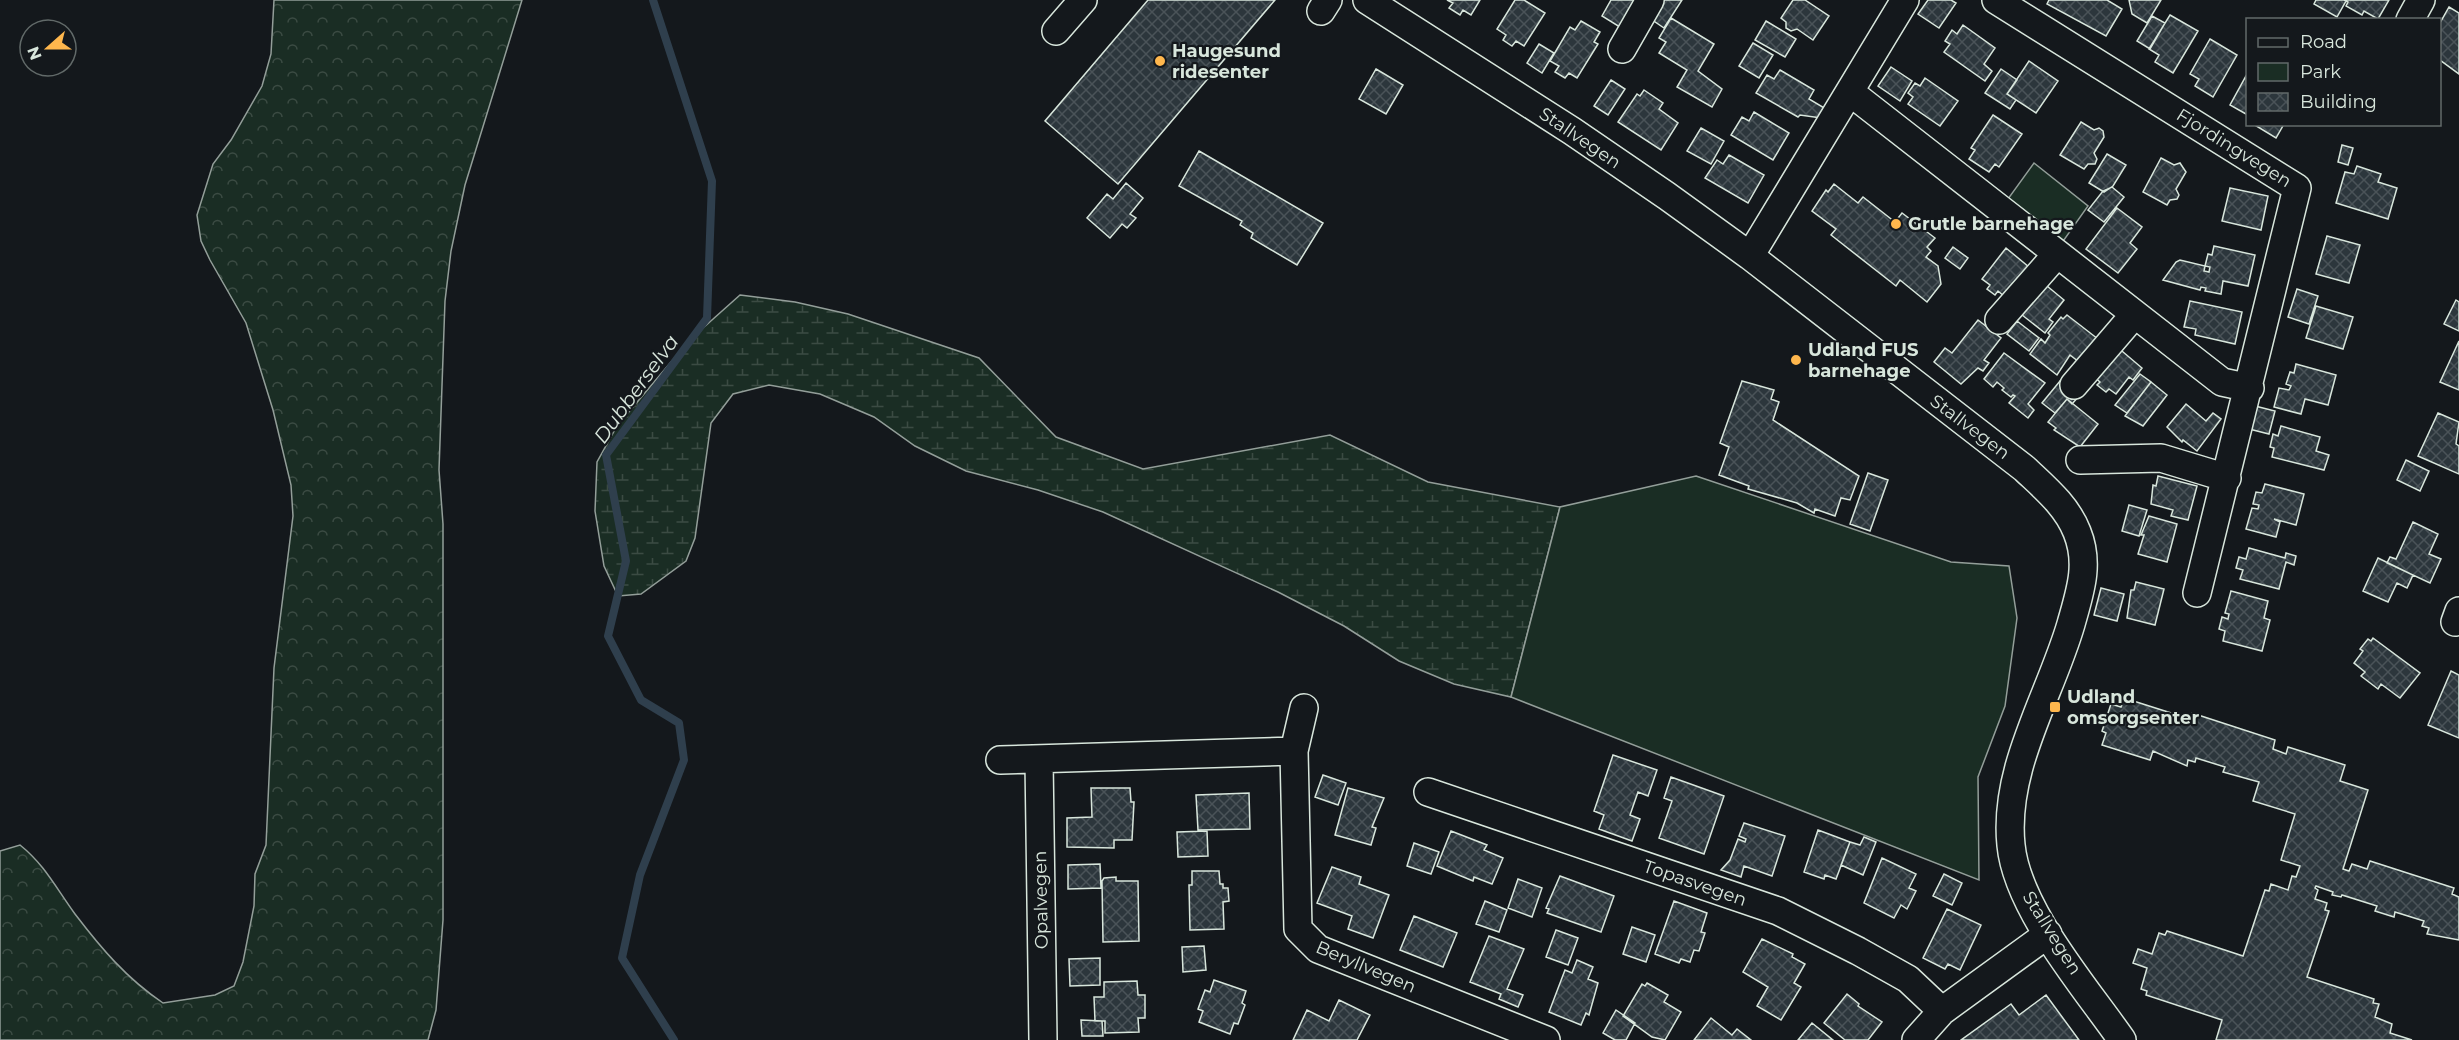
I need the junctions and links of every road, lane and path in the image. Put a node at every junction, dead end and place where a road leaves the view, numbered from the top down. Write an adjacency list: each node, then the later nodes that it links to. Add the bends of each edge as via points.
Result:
1 (1083, 0): 8 (street)
2 (1367, 0): 12 (street, Stallvegen, via 1572,131)
3 (1650, 0): 9 (street)
4 (1905, 0): 10 (street)
5 (1996, 0): 16 (street, Fjordingvegen, via 2297,188)
6 (2421, 0): 7 (street)
7 (2411, 18)
8 (1056, 31)
9 (1622, 49)
10 (1850, 92): 11 (street); 12 (street)
11 (2057, 254): 13 (street); 14 (street)
12 (1750, 256): 25 (street, Stallvegen, via 2025,469 2062,505 2076,530 2084,553 2084,582 2062,654 2022,756 2010,820 2018,875)
13 (2134, 315): 15 (street); 16 (street, via 2222,382)
14 (1999, 321)
15 (2074, 385)
16 (2250, 388): 18 (street, Fjordingvegen)
17 (2080, 460): 18 (street, via 2161,458)
18 (2228, 477): 19 (street, Fjordingvegen)
19 (2196, 594)
20 (1304, 708): 21 (street, Beryllvegen)
21 (1294, 751): 23 (street); 28 (street, Beryllvegen, via 1296,914 1298,929 1307,940 1318,949)
22 (1000, 760): 23 (street)
23 (1040, 760): 27 (street, Opalvegen)
24 (1428, 792): 26 (street, Topasvegen, via 1778,911 1908,979)
25 (2048, 934): 26 (street); 30 (street, Stallvegen)
26 (1942, 1011): 29 (street)
27 (1043, 1040)
28 (1546, 1040)
29 (1916, 1040)
30 (2122, 1040)

